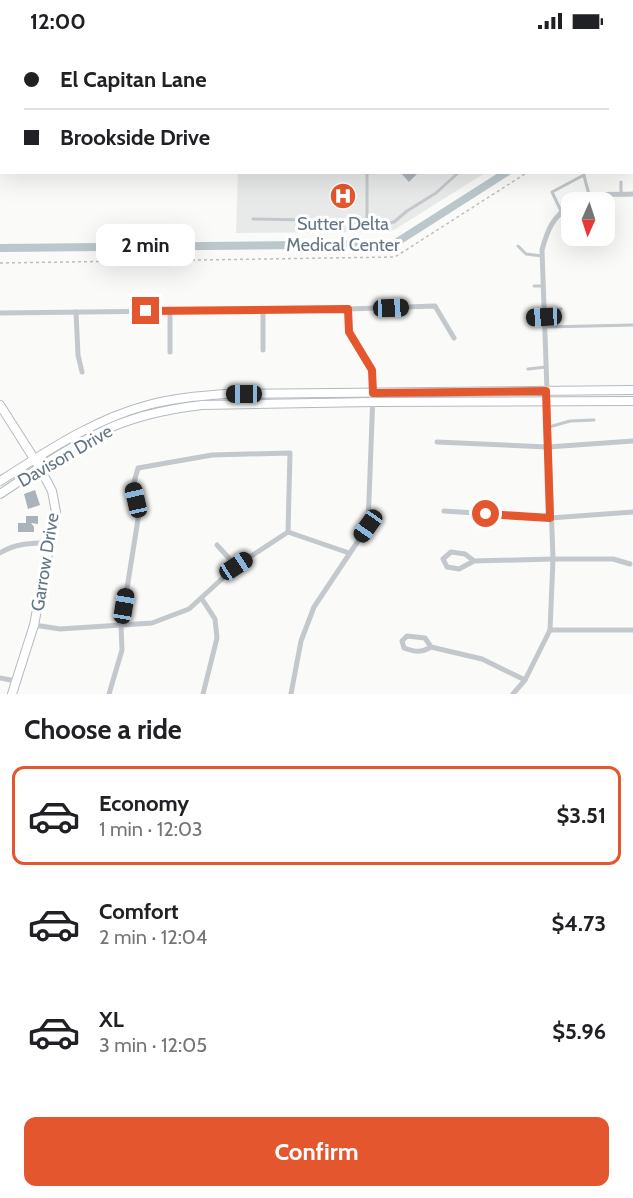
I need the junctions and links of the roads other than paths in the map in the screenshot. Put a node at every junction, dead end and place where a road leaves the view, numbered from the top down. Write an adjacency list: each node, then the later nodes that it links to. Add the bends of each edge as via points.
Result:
1 (367, 174): 11 (lane)
2 (457, 174): 11 (lane, via 394,222)
3 (583, 174): 5 (lane); 9 (lane, via 552,192)
4 (621, 182): 6 (lane)
5 (589, 192)
6 (621, 195): 7 (street); 8 (street)
7 (633, 195)
8 (615, 196)
9 (561, 211): 13 (street, via 547,229)
10 (253, 219): 11 (lane)
11 (367, 221)
12 (518, 246): 13 (lane, via 526,254)
13 (542, 256): 15 (street)
14 (534, 286): 15 (lane)
15 (543, 286): 19 (street)
16 (348, 309): 18 (street); 27 (street, via 435,306); 35 (street, via 349,332 372,370)
17 (561, 309): 19 (lane)
18 (263, 310): 20 (street); 28 (street)
19 (544, 310): 24 (street)
20 (170, 311): 21 (street); 29 (street)
21 (76, 312): 22 (street); 32 (street)
22 (0, 313)
23 (528, 317): 24 (lane)
24 (544, 317): 26 (street)
25 (632, 325): 26 (lane)
26 (544, 327): 30 (street)
27 (454, 338)
28 (262, 350)
29 (170, 352)
30 (546, 367): 31 (lane); 34 (street)
31 (528, 369)
32 (82, 372)
33 (633, 390): 34 (main road, Davison Drive)
34 (546, 391): 35 (main road, Davison Drive); 36 (street)
35 (373, 393): 38 (street); 45 (main road, Davison Drive, via 226,394 148,405 101,422)
36 (546, 401): 37 (main road, Davison Drive); 38 (main road, Davison Drive); 41 (street)
37 (633, 401)
38 (373, 402): 46 (main road, Davison Drive, via 183,407 100,432); 56 (street, via 368,526)
39 (0, 405): 45 (main road, Garrow Drive)
40 (594, 420): 41 (lane, via 570,421)
41 (548, 428): 44 (street)
42 (633, 441): 44 (street)
43 (437, 442): 44 (street)
44 (548, 447): 51 (street)
45 (34, 460): 46 (main road, Garrow Drive); 47 (main road, Davison Drive)
46 (40, 468): 48 (main road, Davison Drive); 53 (main road, Garrow Drive, via 52,491 56,512)
47 (0, 481)
48 (0, 494)
49 (444, 511): 51 (street)
50 (633, 512): 51 (street)
51 (550, 518): 57 (street)
52 (288, 532): 56 (street); 60 (street); 63 (street, via 290,453 212,455 138,468 133,486 140,513)
53 (50, 543): 55 (street, via 28,543); 62 (main road, Garrow Drive)
54 (217, 545): 60 (street)
55 (0, 553)
56 (349, 553): 73 (street, via 314,607 301,641)
57 (553, 559): 58 (street); 59 (street, via 613,559); 64 (street)
58 (474, 561): 58 (street, via 465,554 451,552 444,559 447,567 459,569)
59 (630, 564)
60 (236, 566): 61 (street)
61 (202, 599): 63 (street, via 189,609 152,623); 72 (street, via 215,619 217,638)
62 (34, 625): 63 (street, via 60,629); 69 (main road, Garrow Drive)
63 (121, 626): 71 (street, via 122,650)
64 (550, 630): 65 (street); 68 (street)
65 (633, 630)
66 (431, 647): 66 (street, via 425,638 417,636 407,636 402,641 404,648 412,651 422,652); 68 (street, via 482,659)
67 (0, 678): 69 (street)
68 (525, 680): 74 (street)
69 (16, 681): 70 (main road, Garrow Drive)
70 (12, 694)
71 (109, 694)
72 (203, 694)
73 (291, 694)
74 (513, 694)

